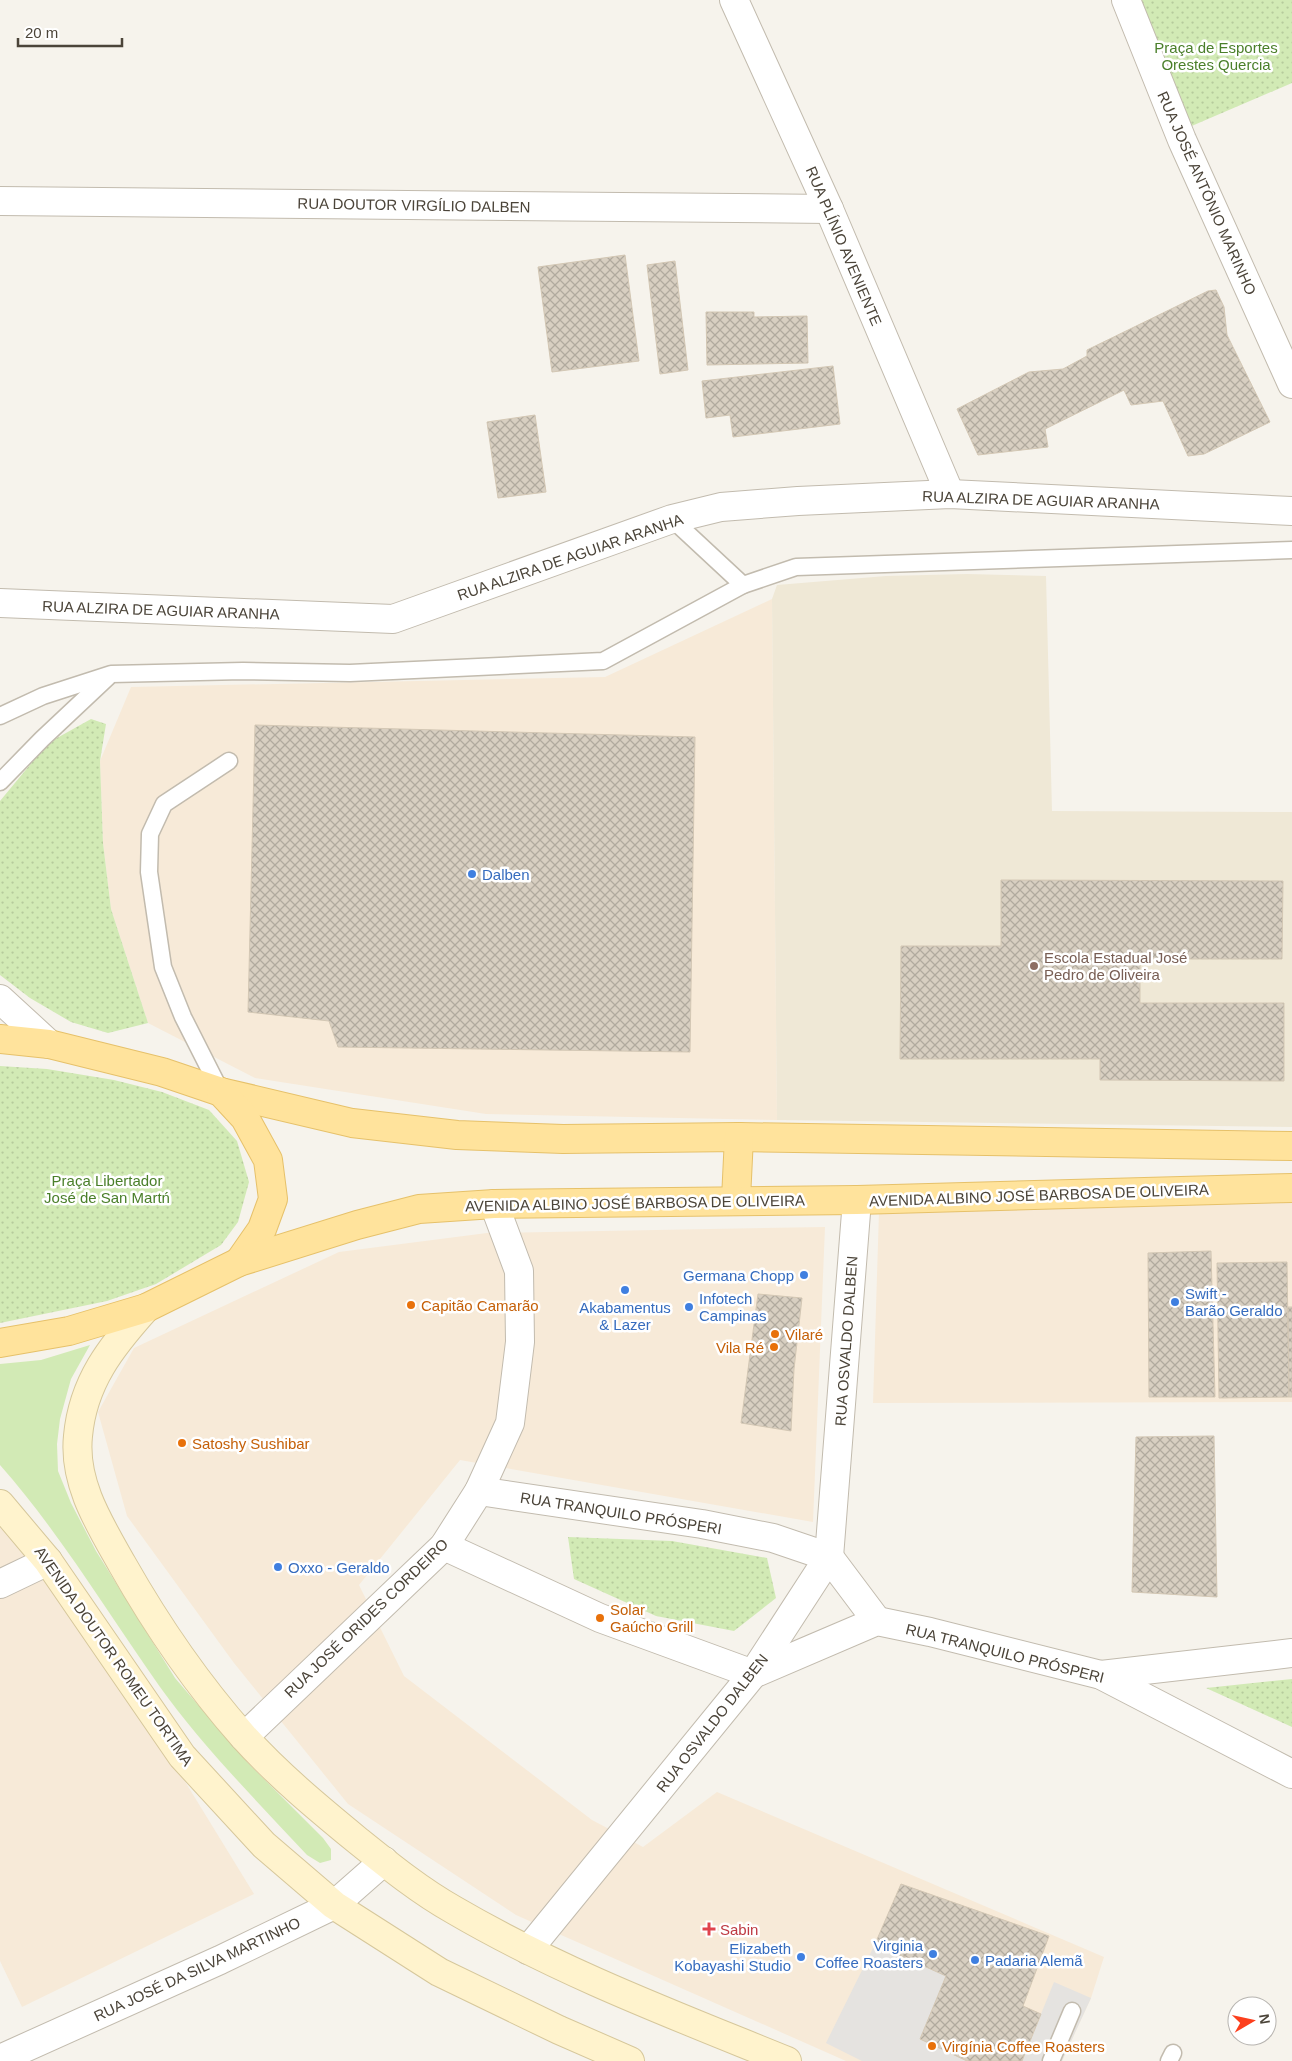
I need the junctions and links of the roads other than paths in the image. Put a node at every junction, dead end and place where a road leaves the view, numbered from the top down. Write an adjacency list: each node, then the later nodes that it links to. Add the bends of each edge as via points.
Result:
1 (734, 0): 4 (street, RUA PLÍNIO AVENIENTE)
2 (1126, 0): 5 (street, RUA JOSÉ ANTÔNIO MARINHO, via 1182,140)
3 (0, 201): 4 (street, RUA DOUTOR VIRGÍLIO DALBEN)
4 (829, 209): 6 (street, RUA PLÍNIO AVENIENTE)
5 (1292, 384)
6 (950, 494): 7 (street, RUA ALZIRA DE AGUIAR ARANHA); 8 (street, RUA ALZIRA DE AGUIAR ARANHA, via 740,506)
7 (1292, 511)
8 (672, 519): 10 (lane); 11 (street, RUA ALZIRA DE AGUIAR ARANHA, via 393,619)
9 (1292, 550): 10 (lane, via 796,567)
10 (743, 585): 12 (lane, via 603,661 359,672)
11 (0, 603)
12 (111, 674): 13 (lane, via 43,696); 15 (lane)
13 (0, 716)
14 (229, 761): 19 (lane, via 164,804 150,834 149,872 163,967 184,1018)
15 (0, 782)
16 (0, 999): 18 (street)
17 (0, 1039): 18 (main road)
18 (48, 1044): 19 (main road, via 162,1072)
19 (222, 1092): 20 (main road, via 352,1123 457,1135 563,1139); 26 (main road, via 245,1118 268,1160 273,1199 262,1229)
20 (739, 1137): 21 (main road); 23 (main road)
21 (1292, 1146)
22 (1292, 1188): 24 (main road, AVENIDA ALBINO JOSÉ BARBOSA DE OLIVEIRA)
23 (736, 1199): 24 (main road, AVENIDA ALBINO JOSÉ BARBOSA DE OLIVEIRA); 25 (main road, AVENIDA ALBINO JOSÉ BARBOSA DE OLIVEIRA)
24 (857, 1200): 32 (street, RUA OSVALDO DALBEN)
25 (494, 1204): 26 (main road, AVENIDA ALBINO JOSÉ BARBOSA DE OLIVEIRA, via 419,1208); 29 (street, RUA JOSÉ ORIDES CORDEIRO, via 519,1271 520,1342 510,1423)
26 (238, 1262): 27 (main road, AVENIDA ALBINO JOSÉ BARBOSA DE OLIVEIRA)
27 (146, 1308): 28 (main road, AVENIDA ALBINO JOSÉ BARBOSA DE OLIVEIRA, via 70,1331); 39 (main road, via 112,1345 88,1388 78,1437 81,1480 99,1523 137,1590 190,1668)
28 (0, 1343)
29 (479, 1491): 31 (street, RUA JOSÉ ORIDES CORDEIRO); 32 (street, RUA TRANQUILO PRÓSPERI, via 702,1524 772,1538)
30 (0, 1504): 33 (main road, AVENIDA DOUTOR ROMEU TORTIMA)
31 (444, 1546): 37 (street, via 600,1618); 39 (street, RUA JOSÉ ORIDES CORDEIRO)
32 (829, 1557): 35 (street); 37 (street, RUA OSVALDO DALBEN)
33 (48, 1561): 34 (street); 42 (main road, AVENIDA DOUTOR ROMEU TORTIMA, via 182,1756 264,1845)
34 (0, 1584)
35 (877, 1621): 37 (street); 38 (street, RUA TRANQUILO PRÓSPERI)
36 (1292, 1653): 38 (street)
37 (753, 1674): 43 (street, RUA OSVALDO DALBEN)
38 (1100, 1675): 40 (street, RUA TRANQUILO PRÓSPERI)
39 (244, 1737): 41 (main road, via 319,1808)
40 (1292, 1774)
41 (384, 1861): 42 (street, RUA JOSÉ DA SILVA MARTINHO); 43 (main road, via 452,1909)
42 (334, 1905): 45 (street, RUA JOSÉ DA SILVA MARTINHO); 46 (main road, AVENIDA DOUTOR ROMEU TORTIMA, via 439,1972)
43 (528, 1950): 47 (main road, via 627,1996)
44 (1072, 2011): 48 (lane)
45 (0, 2059)
46 (630, 2061)
47 (787, 2061)
48 (1050, 2061)

